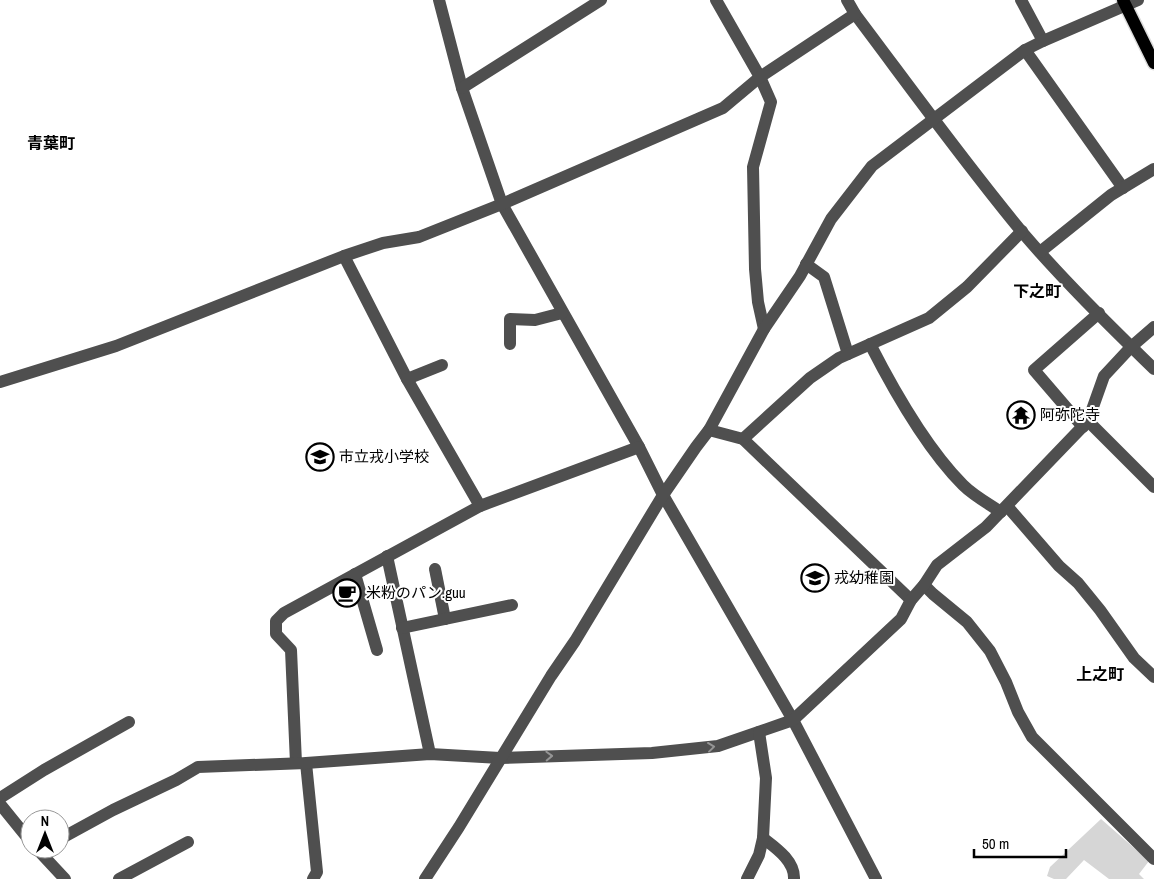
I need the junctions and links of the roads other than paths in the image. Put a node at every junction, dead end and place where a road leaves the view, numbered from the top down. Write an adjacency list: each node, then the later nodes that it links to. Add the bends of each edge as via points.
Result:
1 (439, 0): 13 (street)
2 (601, 0): 13 (street)
3 (716, 0): 12 (street)
4 (847, 0): 8 (street)
5 (1021, 0): 9 (street)
6 (1138, 0): 7 (street)
7 (1125, 3): 9 (street); 11 (main road)
8 (855, 14): 12 (street); 14 (street)
9 (1043, 40): 10 (street)
10 (1025, 50): 14 (street); 16 (street)
11 (1154, 63)
12 (760, 77): 17 (street, via 723,108); 25 (street, via 771,102 753,167 754,269)
13 (462, 88): 17 (street)
14 (933, 119): 18 (street); 21 (street, via 872,166 831,219)
15 (1154, 169): 16 (street)
16 (1123, 188): 19 (street)
17 (502, 204): 20 (street, via 419,238 383,243); 22 (street)
18 (1022, 231): 19 (street); 27 (street, via 967,288 929,318)
19 (1040, 252): 23 (street)
20 (344, 256): 32 (street); 33 (street, via 116,346)
21 (806, 264): 25 (street); 29 (street, via 824,277)
22 (562, 313): 26 (street, via 535,320 510,319); 37 (street)
23 (1099, 313): 28 (street); 34 (street, via 1034,370)
24 (1154, 327): 28 (street)
25 (764, 329): 35 (street)
26 (510, 344)
27 (870, 344): 29 (street); 41 (street, via 939,459 965,487)
28 (1131, 347): 31 (street); 34 (street, via 1104,376)
29 (848, 354): 36 (street, via 810,378)
30 (442, 365): 32 (street)
31 (1154, 369)
32 (407, 379): 40 (street)
33 (0, 382)
34 (1086, 424): 38 (street); 41 (street)
35 (710, 430): 36 (street); 39 (street)
36 (743, 440): 46 (street)
37 (639, 448): 39 (street); 40 (street)
38 (1154, 487)
39 (664, 495): 52 (street); 56 (street)
40 (480, 506): 42 (street)
41 (1004, 509): 45 (street, via 937,565); 51 (street, via 1078,583 1134,658)
42 (387, 556): 44 (street); 49 (street)
43 (435, 569): 48 (street)
44 (355, 574): 50 (street); 57 (street, via 284,613 276,621 276,634 292,650)
45 (924, 585): 46 (street); 65 (street, via 967,622 990,650 1032,737)
46 (911, 600): 52 (street, via 901,619)
47 (512, 605): 48 (street)
48 (445, 619): 49 (street)
49 (402, 628): 55 (street)
50 (378, 650)
51 (1154, 677)
52 (793, 720): 54 (street); 72 (street)
53 (129, 722): 58 (street)
54 (760, 732): 56 (street, one-way to 54, via 718,746); 62 (street, via 766,778)
55 (430, 754): 56 (street); 57 (street)
56 (500, 758): 69 (street)
57 (301, 763): 61 (street, via 198,767); 68 (street, via 317,872)
58 (0, 798)
59 (0, 804): 60 (street)
60 (20, 827)
61 (70, 833)
62 (763, 838): 70 (street); 71 (street, via 780,851 790,865)
63 (188, 842): 67 (street)
64 (48, 859): 66 (street)
65 (1154, 859)
66 (65, 879)
67 (120, 879)
68 (312, 879)
69 (425, 879)
70 (747, 879)
71 (794, 879)
72 (876, 879)

